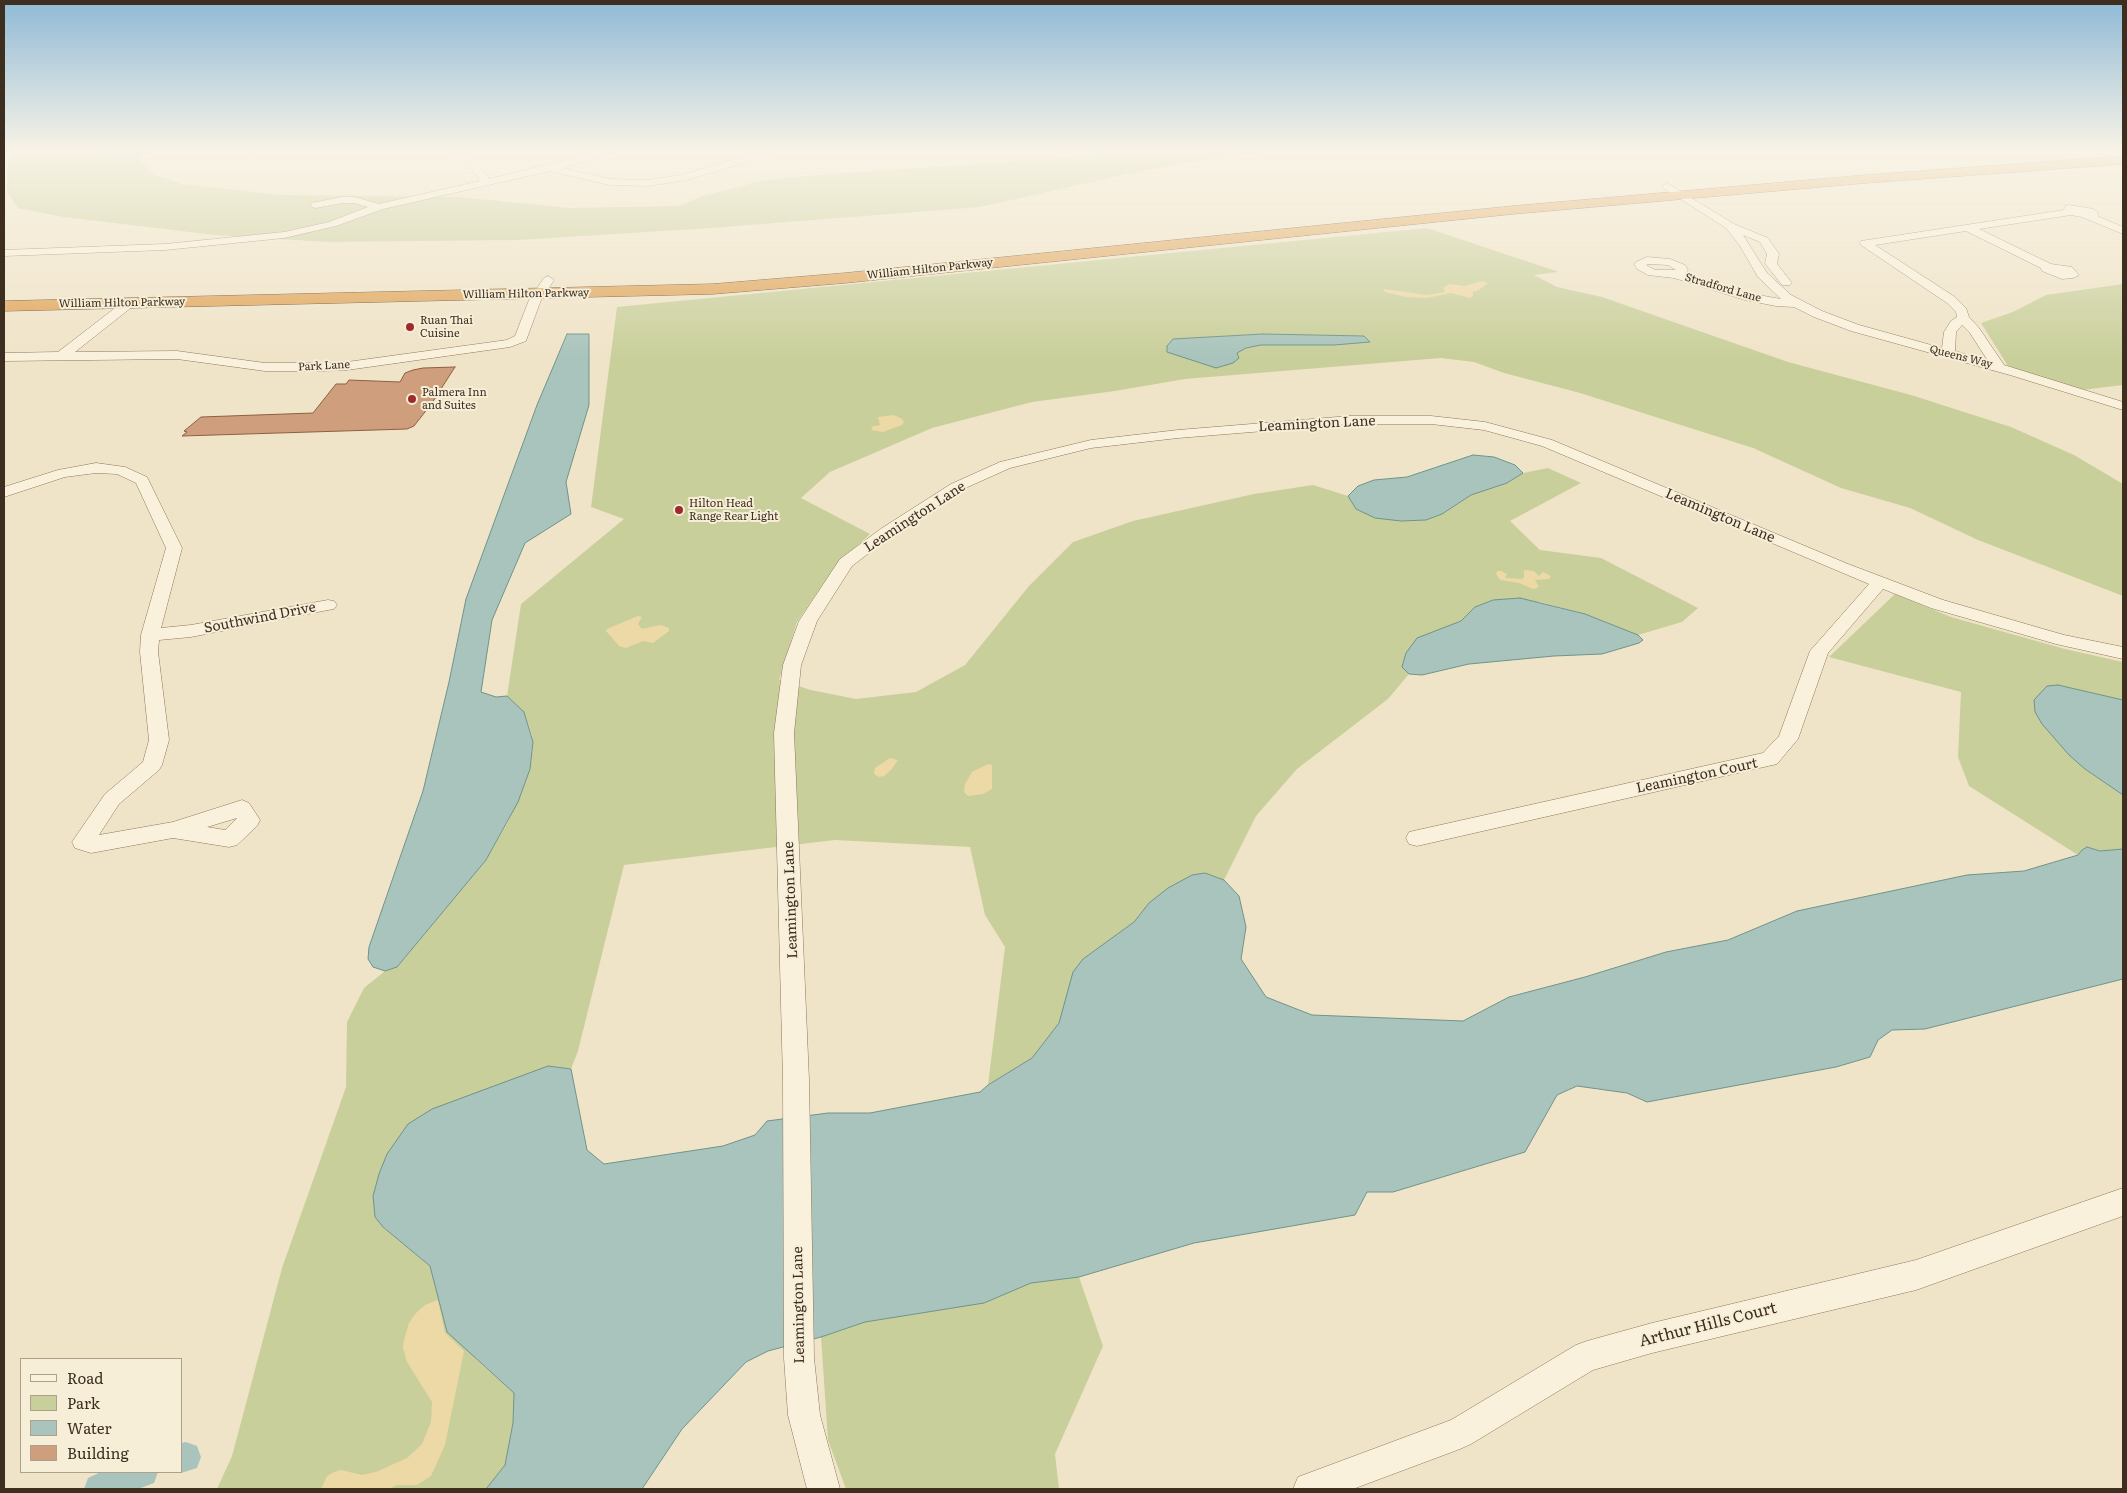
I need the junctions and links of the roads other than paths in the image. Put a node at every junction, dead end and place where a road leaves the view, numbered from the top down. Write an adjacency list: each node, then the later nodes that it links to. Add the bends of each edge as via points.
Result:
1 (347, 219): 11 (street, via 284,235 165,247)
2 (1323, 219): 10 (highway, William Hilton Parkway)
3 (1443, 219): 13 (highway, William Hilton Parkway)
4 (1719, 219): 7 (street, Queens Way)
5 (2024, 219): 8 (street)
6 (2093, 219): 9 (street)
7 (1730, 226): 21 (street, Queens Way, via 1762,275 1787,298); 21 (street, Queens Way, via 1764,240 1773,254 1771,264 1802,298)
8 (1966, 227): 12 (street); 23 (street, via 1865,242 1951,300 1962,311)
9 (2123, 232)
10 (1078, 242): 13 (highway, via 1069,247); 15 (highway, William Hilton Parkway, via 783,271)
11 (4, 253)
12 (2048, 267)
13 (942, 268): 18 (highway, William Hilton Parkway, via 713,288)
14 (1675, 275): 21 (street, Stradford Lane, via 1745,296)
15 (675, 278): 16 (highway, William Hilton Parkway); 18 (highway, via 560,285)
16 (548, 280): 17 (highway, William Hilton Parkway); 18 (street, Park Lane)
17 (240, 288): 19 (highway, William Hilton Parkway); 20 (highway, via 154,294)
18 (538, 294): 20 (highway, William Hilton Parkway); 25 (street, Park Lane, via 521,338 510,343 347,366 265,366 177,355)
19 (4, 295)
20 (128, 304): 22 (highway, William Hilton Parkway); 25 (street)
21 (1800, 304): 24 (street, Queens Way, via 1854,328)
22 (4, 306)
23 (1963, 318): 24 (street, via 1950,332); 27 (street)
24 (1948, 353): 27 (street, Queens Way)
25 (62, 356): 26 (street, Park Lane)
26 (4, 358)
27 (1999, 367): 28 (street, Queens Way)
28 (2123, 406)
29 (4, 494): 32 (street, via 120,470 142,480 174,548)
30 (1880, 582): 33 (street, Leamington Lane, via 1937,604 2062,640); 35 (street, Leamington Court, via 1819,651 1788,739 1770,760); 37 (street, Leamington Lane, via 1547,443 1485,426 1432,420 1350,420 1091,444 1005,465 956,487 846,563 808,621 792,665 784,733 796,1080 799,1358 804,1415)
31 (328, 605): 32 (street, Southwind Drive, via 192,631 182,638)
32 (149, 643): 34 (street, via 159,740 152,765 112,799 83,842 91,845)
33 (2123, 653)
34 (173, 830)
35 (1417, 838)
36 (2123, 1202): 38 (street, Arthur Hills Court, via 1916,1275 1587,1356 1460,1433)
37 (823, 1489)
38 (1310, 1489)

